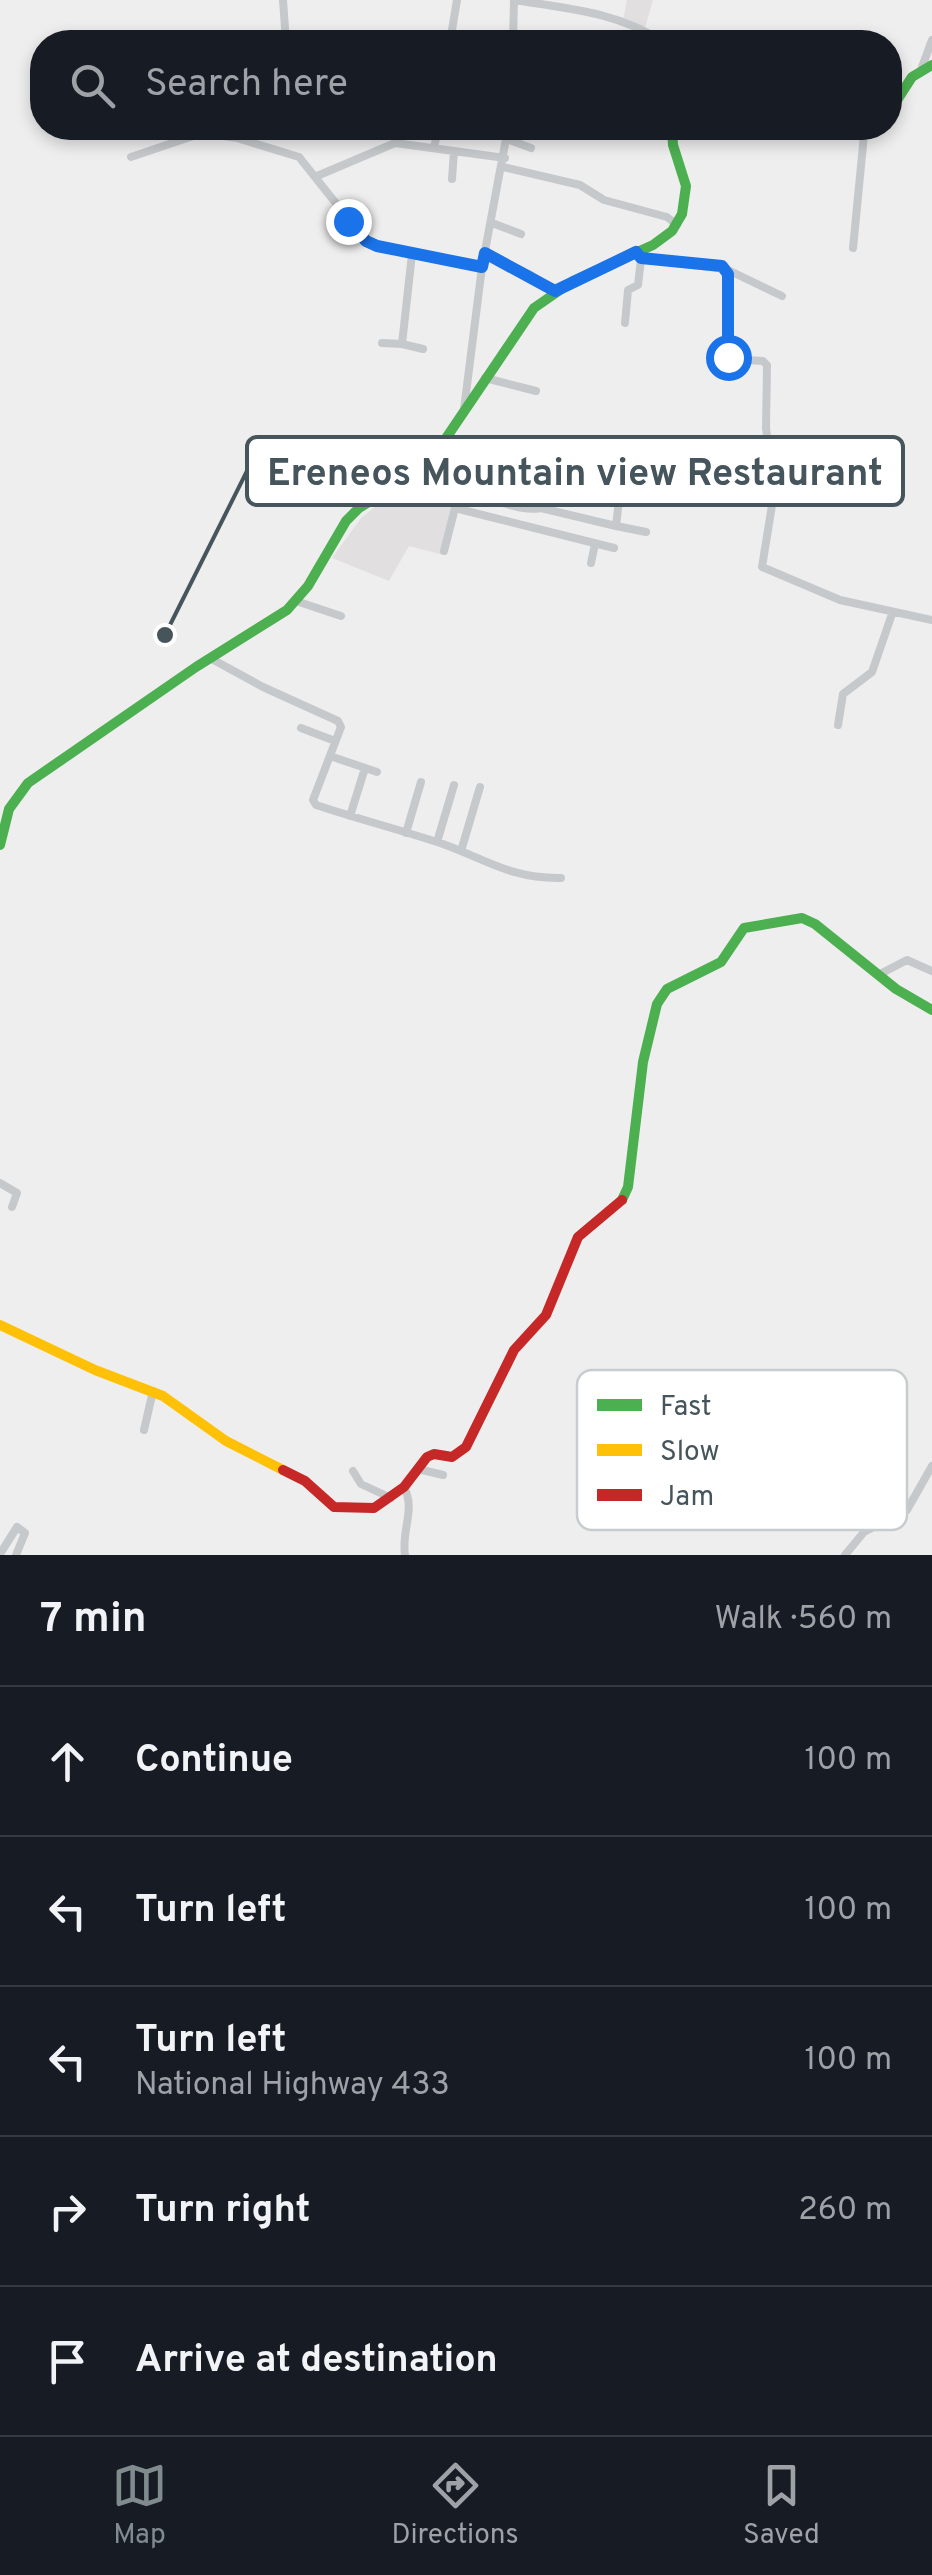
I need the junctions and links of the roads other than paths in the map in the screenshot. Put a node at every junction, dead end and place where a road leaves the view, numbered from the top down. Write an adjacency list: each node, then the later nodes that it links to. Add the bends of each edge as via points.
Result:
1 (283, 0): 5 (street)
2 (458, 0): 6 (street)
3 (514, 0): 4 (street); 7 (street)
4 (546, 2): 8 (street)
5 (285, 30)
6 (452, 30)
7 (513, 30)
8 (643, 30)
9 (932, 40): 10 (street)
10 (927, 66): 11 (street)
11 (902, 86)
12 (180, 140): 23 (street)
13 (242, 140): 19 (street)
14 (251, 140): 19 (street)
15 (436, 140): 20 (street)
16 (507, 140): 21 (street); 24 (street)
17 (672, 140): 28 (street, via 687,184)
18 (869, 140): 30 (street)
19 (255, 145): 25 (street, via 299,158)
20 (434, 148): 22 (street); 25 (street, via 395,143)
21 (531, 148)
22 (454, 152): 24 (street); 26 (street)
23 (130, 156)
24 (504, 163): 27 (street); 28 (street)
25 (317, 176): 32 (street, via 366,241)
26 (452, 179)
27 (492, 223): 29 (street); 31 (street)
28 (677, 225): 33 (street)
29 (522, 234)
30 (853, 248)
31 (485, 253): 34 (street); 36 (street)
32 (412, 254): 34 (street); 40 (street)
33 (638, 256): 35 (street); 36 (street); 38 (street, via 638,285 628,290)
34 (482, 267): 44 (street)
35 (726, 269): 37 (street); 57 (street, via 726,354 767,365 774,493 762,567)
36 (555, 291): 42 (street, via 534,308)
37 (782, 296)
38 (624, 323)
39 (382, 342): 40 (street)
40 (402, 344): 41 (street)
41 (423, 349)
42 (485, 378): 43 (street); 44 (street)
43 (536, 391)
44 (464, 412): 46 (street)
45 (622, 475): 49 (street)
46 (411, 476): 47 (street); 56 (street, via 346,521)
47 (456, 504): 48 (street, via 467,495); 50 (street); 54 (street)
48 (551, 510): 49 (street); 50 (street)
49 (616, 526): 51 (street)
50 (547, 532): 52 (street)
51 (646, 532)
52 (596, 544): 53 (street); 55 (street)
53 (614, 548)
54 (444, 551)
55 (592, 562)
56 (296, 602): 58 (street); 60 (street)
57 (892, 614): 59 (street); 61 (street, via 872,672 843,694)
58 (341, 616)
59 (932, 620)
60 (210, 658): 63 (street, via 338,721); 73 (street, via 28,783 9,810)
61 (838, 725)
62 (302, 728): 63 (street)
63 (335, 742): 64 (street)
64 (330, 756): 65 (street); 70 (street, via 313,803)
65 (365, 768): 66 (street); 70 (street)
66 (377, 772)
67 (421, 782): 71 (street)
68 (454, 784): 72 (street)
69 (480, 787): 74 (street)
70 (350, 816): 71 (street)
71 (406, 833): 72 (street)
72 (437, 842): 74 (street)
73 (0, 846)
74 (461, 851): 75 (street, via 532,879)
75 (561, 878)
76 (932, 970): 77 (street, via 907,960)
77 (880, 974): 78 (street); 85 (street, via 802,918 744,928 722,962 667,990 657,1004 643,1062 621,1202 578,1238 546,1314 514,1350 466,1447 452,1456 426,1457)
78 (932, 1010)
79 (0, 1183): 80 (street, via 16,1192)
80 (12, 1206)
81 (0, 1325): 82 (street)
82 (153, 1391): 83 (street); 89 (street, via 226,1441 304,1481 334,1507 368,1510)
83 (144, 1430)
84 (932, 1466): 90 (street)
85 (416, 1468): 87 (street); 88 (street)
86 (354, 1471): 89 (street, via 357,1481)
87 (442, 1476)
88 (404, 1487): 89 (street); 94 (street, via 411,1506)
89 (391, 1498)
90 (907, 1510)
91 (868, 1530): 95 (street)
92 (0, 1554): 93 (street, via 17,1527 25,1532)
93 (16, 1555)
94 (406, 1555)
95 (845, 1555)

